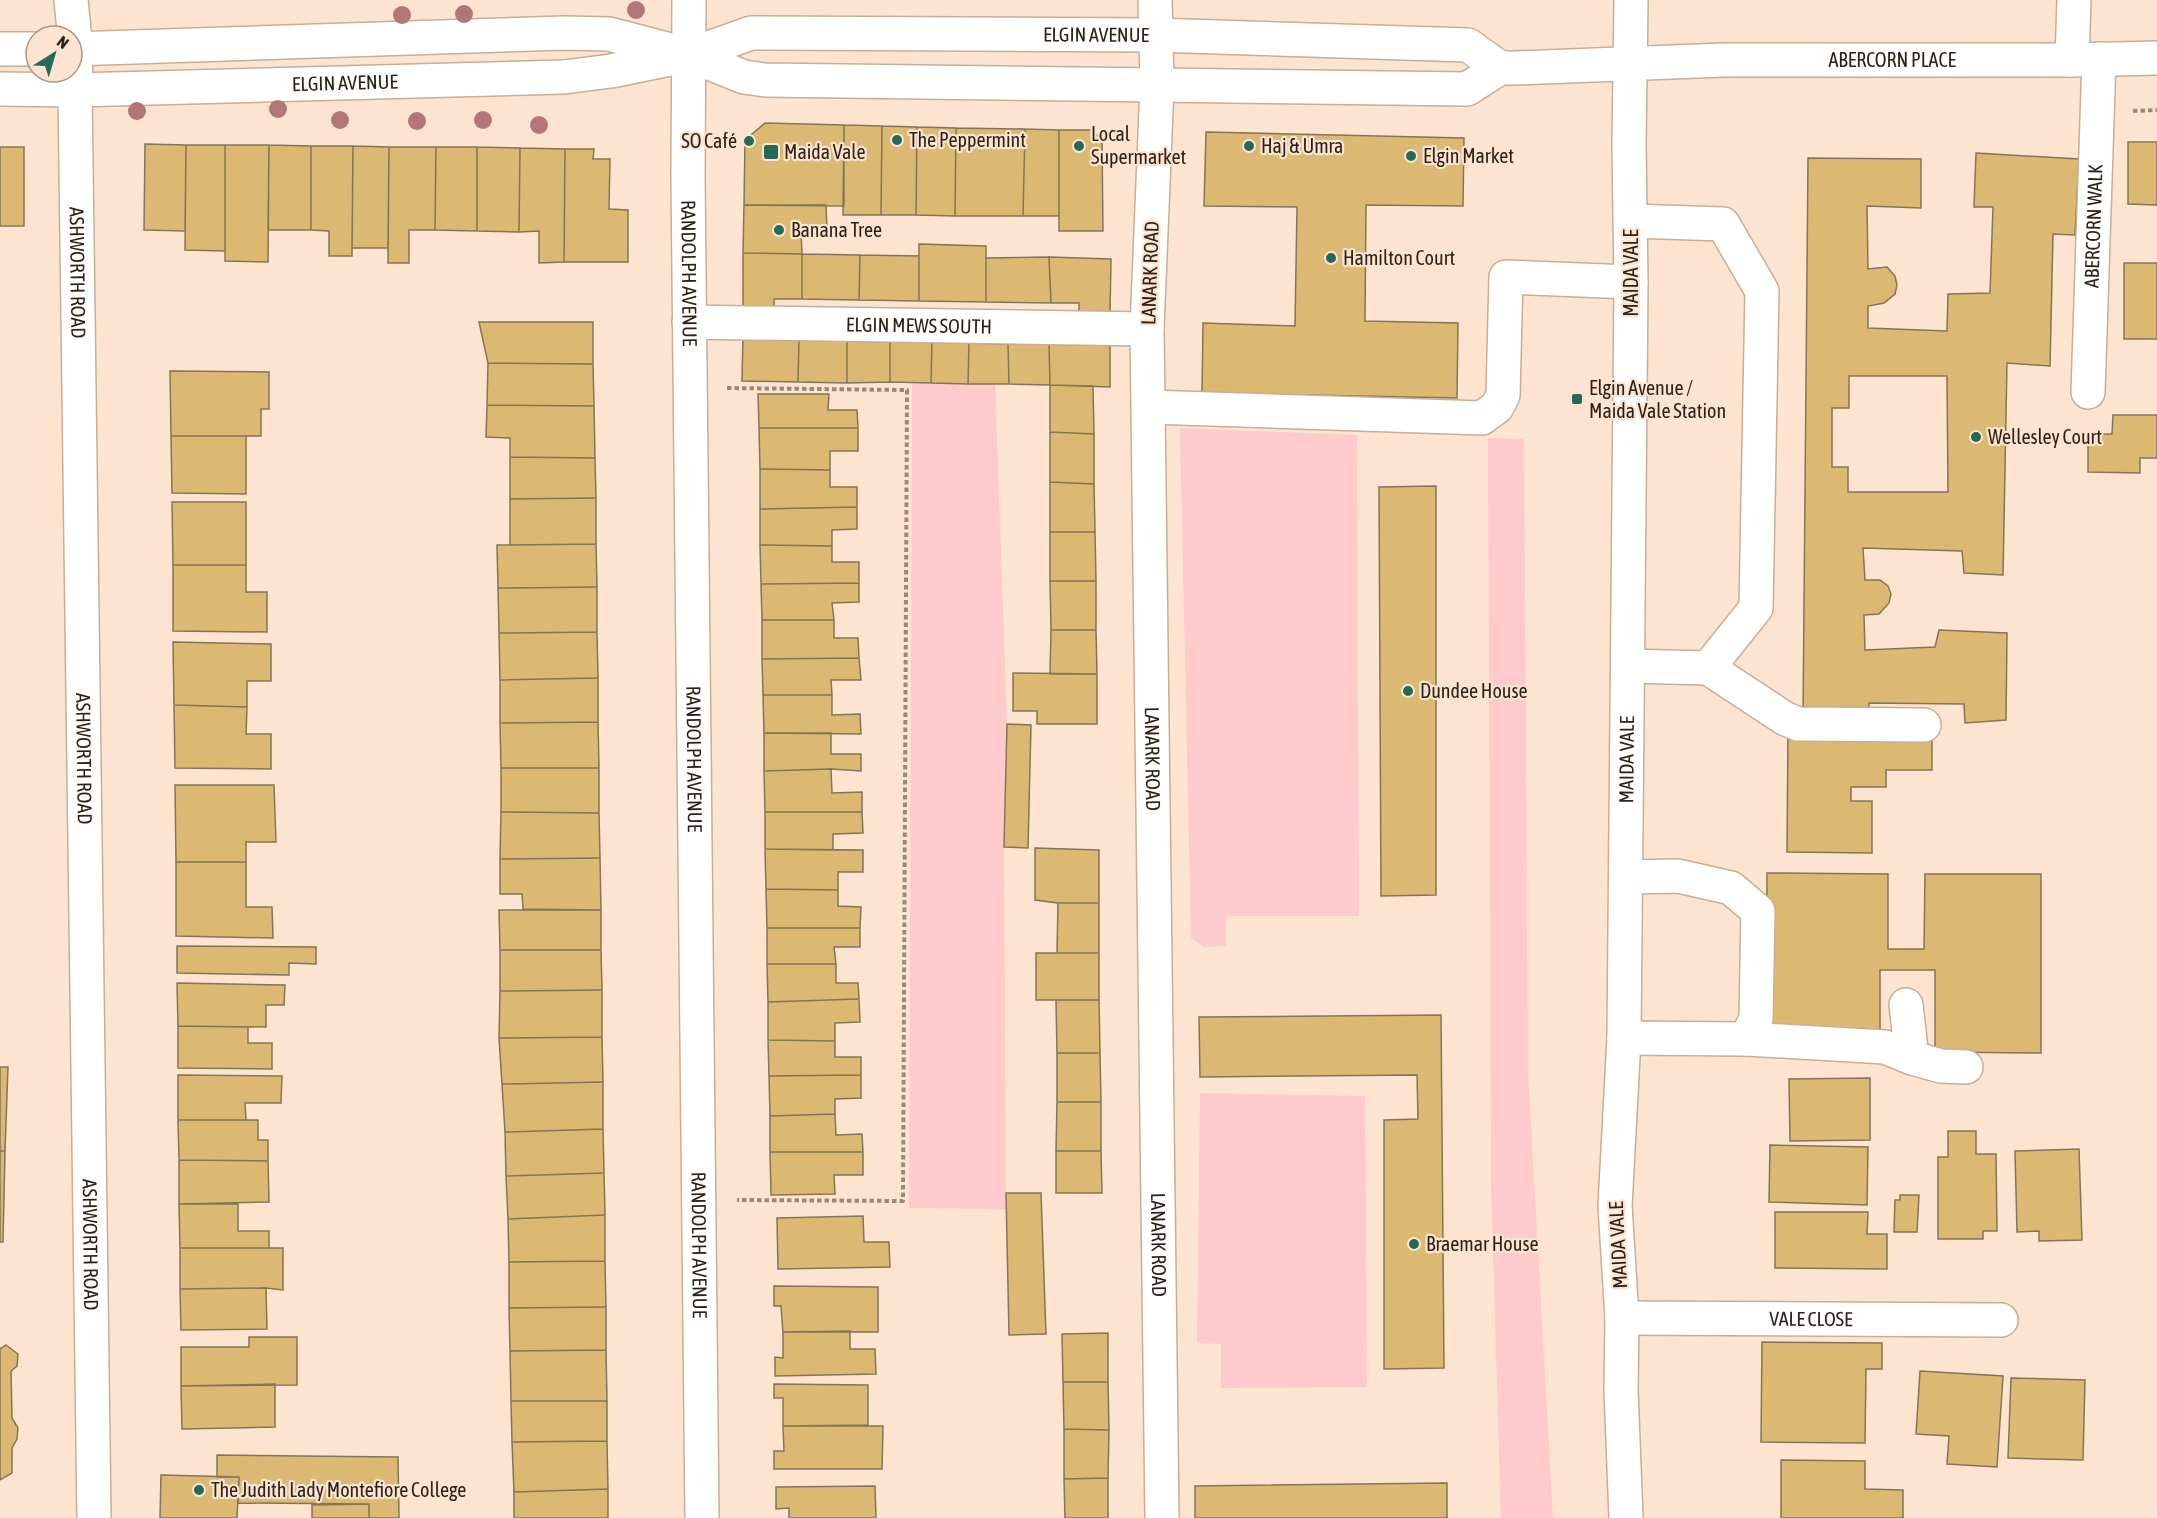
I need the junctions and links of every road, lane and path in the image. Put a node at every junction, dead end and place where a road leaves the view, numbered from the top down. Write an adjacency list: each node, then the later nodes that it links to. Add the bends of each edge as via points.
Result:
1 (71, 0): 6 (street, ASHWORTH ROAD)
2 (689, 0): 11 (street, RANDOLPH AVENUE)
3 (1155, 0): 7 (street, LANARK ROAD)
4 (1631, 0): 14 (street, MAIDA VALE)
5 (2074, 0): 13 (street, ABERCORN WALK)
6 (72, 24)
7 (1155, 35): 11 (street, ELGIN AVENUE, via 751,33); 15 (street, ELGIN AVENUE, via 1468,45); 17 (street, LANARK ROAD)
8 (0, 49): 9 (street)
9 (24, 49)
10 (84, 50): 11 (street, via 564,33 609,34)
11 (689, 55): 17 (street, via 744,77 765,80); 19 (street, ELGIN AVENUE, via 610,71 541,78); 22 (street, RANDOLPH AVENUE)
12 (2157, 58): 13 (street, ABERCORN PLACE)
13 (2085, 60): 14 (street, ABERCORN PLACE, via 1723,60); 25 (street, ABERCORN WALK)
14 (1630, 65): 15 (street); 20 (street, MAIDA VALE)
15 (1500, 69): 17 (street, via 1467,88)
16 (75, 84): 19 (street, ASHWORTH ROAD)
17 (1157, 85): 23 (street, LANARK ROAD)
18 (0, 89): 19 (street, ELGIN AVENUE)
19 (75, 90): 39 (street, ASHWORTH ROAD)
20 (1632, 221): 21 (street, MAIDA VALE); 28 (street, via 1724,224 1762,291 1756,608)
21 (1631, 282): 26 (street, via 1506,277 1503,395 1497,407 1482,418); 27 (street, MAIDA VALE)
22 (689, 322): 23 (street, ELGIN MEWS SOUTH); 24 (street, RANDOLPH AVENUE)
23 (1148, 329): 26 (street, LANARK ROAD)
24 (690, 387): 36 (street, RANDOLPH AVENUE); 36 (path, via 907,390 903,1201)
25 (2088, 392)
26 (1149, 407): 41 (street, LANARK ROAD)
27 (1628, 666): 28 (street); 30 (street, MAIDA VALE)
28 (1708, 668): 29 (street, via 1798,724)
29 (1924, 725)
30 (1626, 877): 32 (street, MAIDA VALE); 33 (street, via 1678,876 1731,888 1758,911 1756,1019)
31 (1906, 1005): 34 (street)
32 (1624, 1038): 33 (street); 37 (street, MAIDA VALE, via 1615,1206)
33 (1746, 1039): 34 (street, via 1885,1047)
34 (1912, 1058): 35 (street, via 1941,1066)
35 (1966, 1067)
36 (700, 1199): 40 (street, RANDOLPH AVENUE)
37 (1622, 1318): 38 (street, VALE CLOSE); 42 (street, MAIDA VALE)
38 (2001, 1320)
39 (94, 1518)
40 (702, 1518)
41 (1162, 1518)
42 (1626, 1518)

